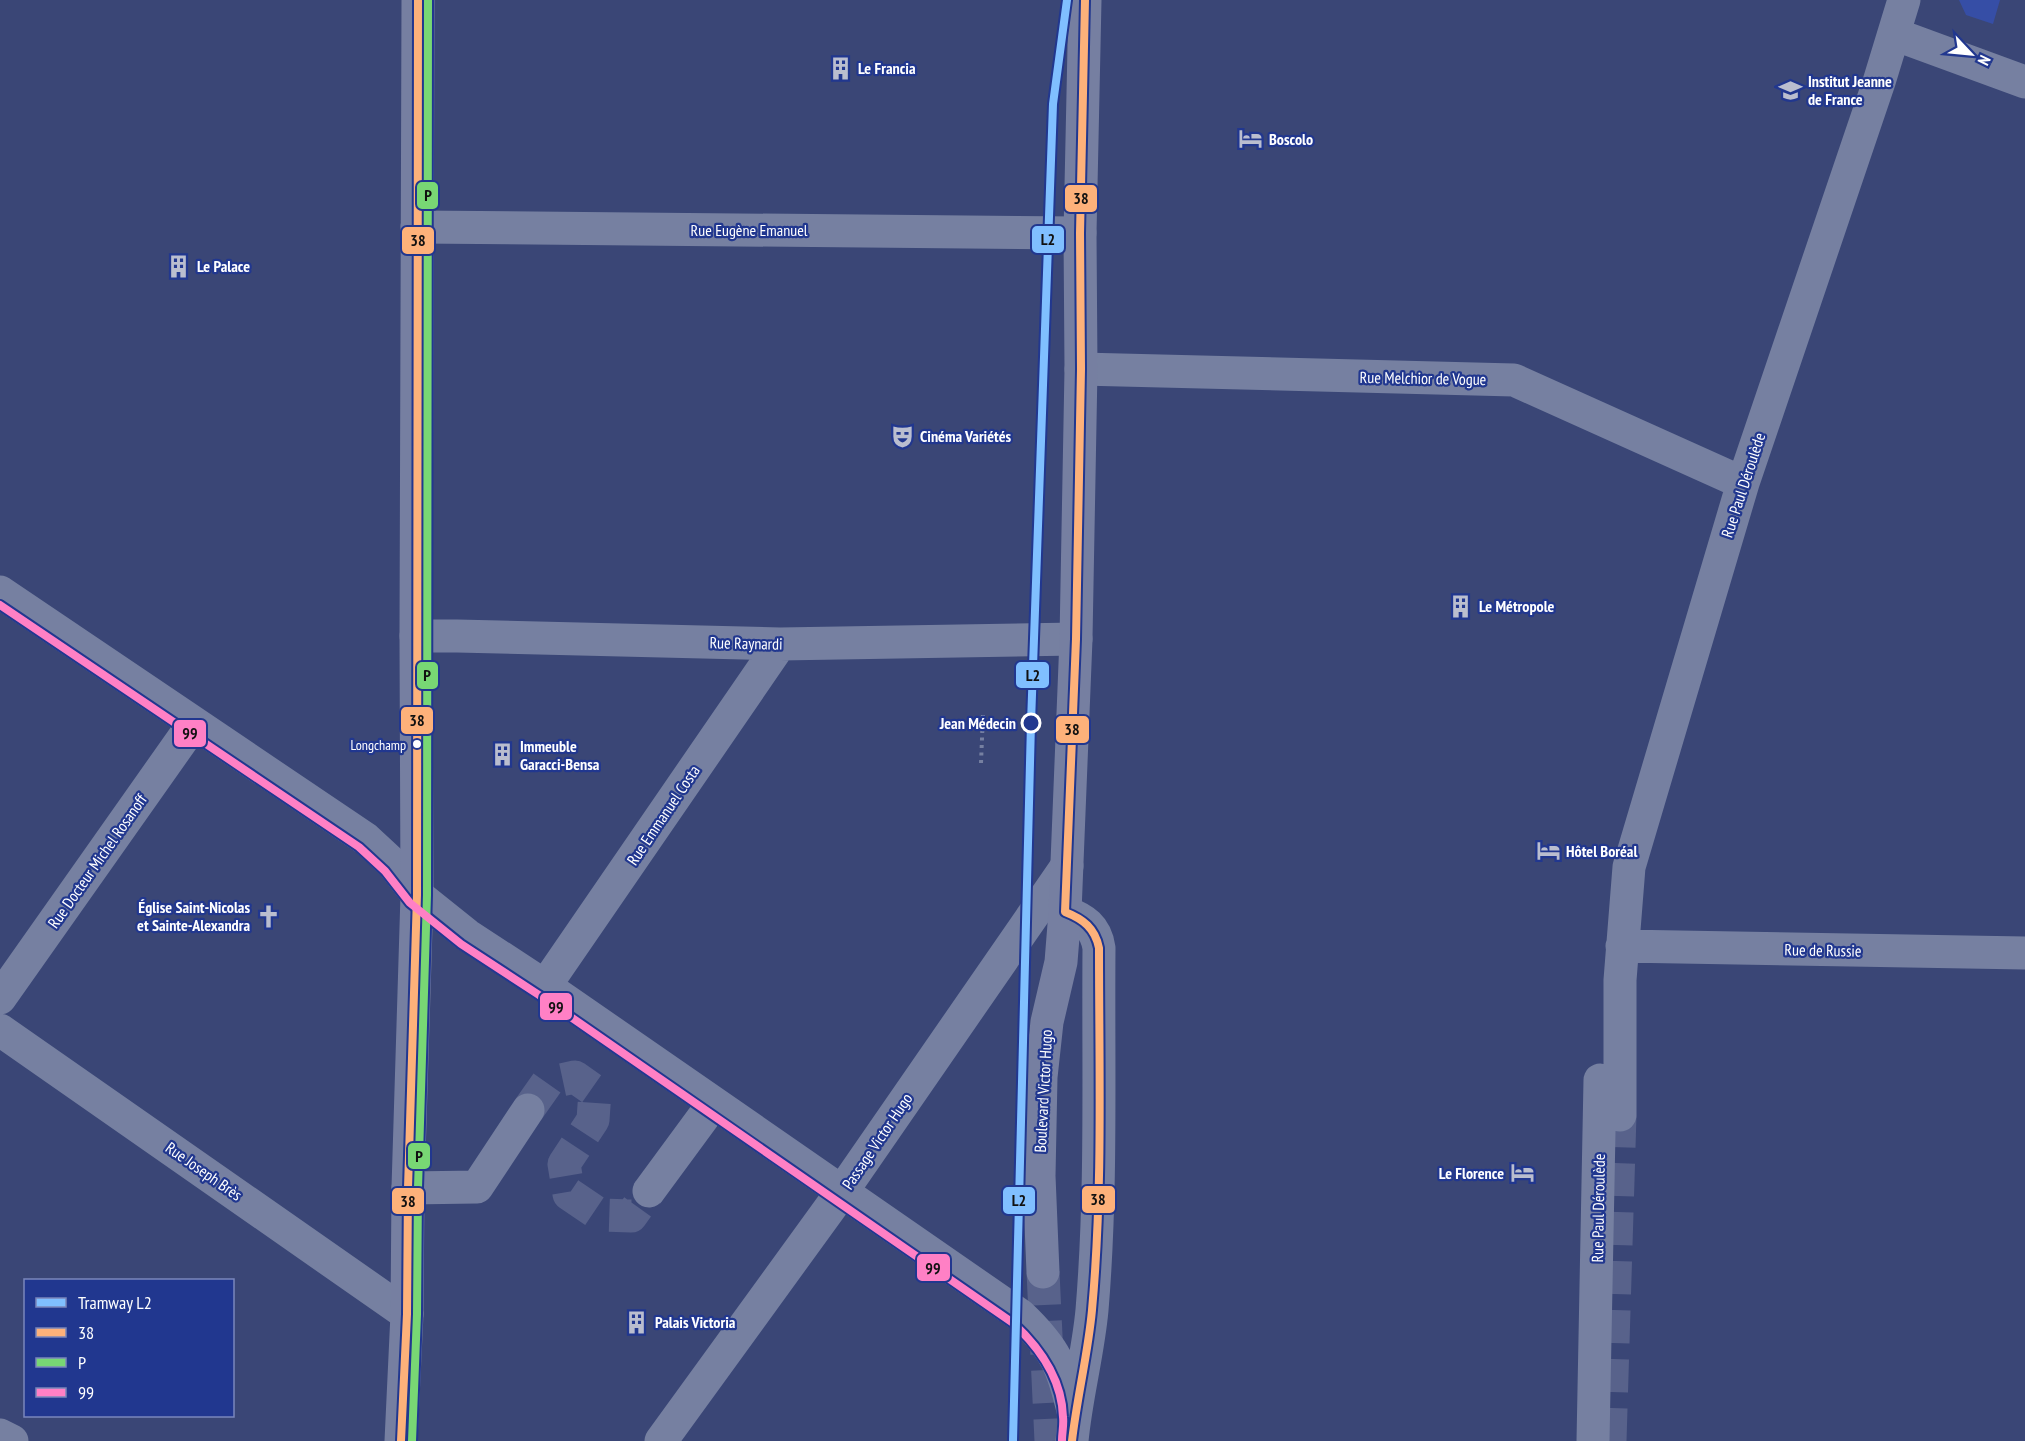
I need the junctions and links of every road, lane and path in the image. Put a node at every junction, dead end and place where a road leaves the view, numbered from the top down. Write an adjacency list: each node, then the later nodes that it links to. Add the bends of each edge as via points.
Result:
1 (418, 0): 6 (main road)
2 (1085, 0): 7 (main road, Boulevard Victor Hugo)
3 (1904, 0): 4 (street, Rue Paul Déroulède)
4 (1894, 34): 5 (street); 9 (street, Rue Paul Déroulède)
5 (2025, 82)
6 (417, 227): 7 (street, Rue Eugène Emanuel); 11 (main road)
7 (1080, 234): 8 (main road, Boulevard Victor Hugo)
8 (1081, 369): 9 (street, Rue Melchior de Vogue, via 1514,380); 12 (main road, Boulevard Victor Hugo)
9 (1743, 483): 20 (street, Rue Paul Déroulède, via 1629,867)
10 (0, 592): 15 (street)
11 (416, 636): 13 (street, Rue Raynardi); 18 (main road)
12 (1076, 639): 13 (street, Rue Raynardi); 17 (main road, Boulevard Victor Hugo)
13 (780, 644): 23 (street, Rue Emmanuel Costa)
14 (983, 714): 16 (path)
15 (194, 723): 18 (street, via 366,840 393,864); 24 (street, Rue Docteur Michel Rosanoff)
16 (981, 764)
17 (1067, 866): 19 (main road, Boulevard Victor Hugo); 31 (street, Passage Victor Hugo)
18 (417, 895): 23 (street, via 467,935); 29 (main road)
19 (1065, 912): 32 (main road, Boulevard Victor Hugo, via 1061,962 1047,1022 1041,1077 1039,1176); 34 (street, via 1081,917 1091,926 1099,948 1098,1185 1092,1312)
20 (1622, 946): 21 (street, Rue de Russie); 22 (street, Rue Paul Déroulède)
21 (2025, 953)
22 (1620, 980): 28 (street, Rue Paul Déroulède); 39 (street, Rue Paul Déroulède, via 1601,1022)
23 (545, 986): 26 (street)
24 (0, 998)
25 (0, 1029): 33 (street, Rue Joseph Brès)
26 (713, 1104): 30 (street); 31 (street)
27 (528, 1110): 29 (street, via 477,1187)
28 (1620, 1115)
29 (408, 1188): 33 (main road)
30 (649, 1191)
31 (842, 1193): 34 (street, via 1032,1326 1054,1353 1066,1380); 38 (street, Passage Victor Hugo)
32 (1043, 1272)
33 (407, 1314): 37 (main road)
34 (1073, 1428)
35 (0, 1435): 36 (street)
36 (12, 1441)
37 (401, 1441)
38 (661, 1441)
39 (1593, 1441)

